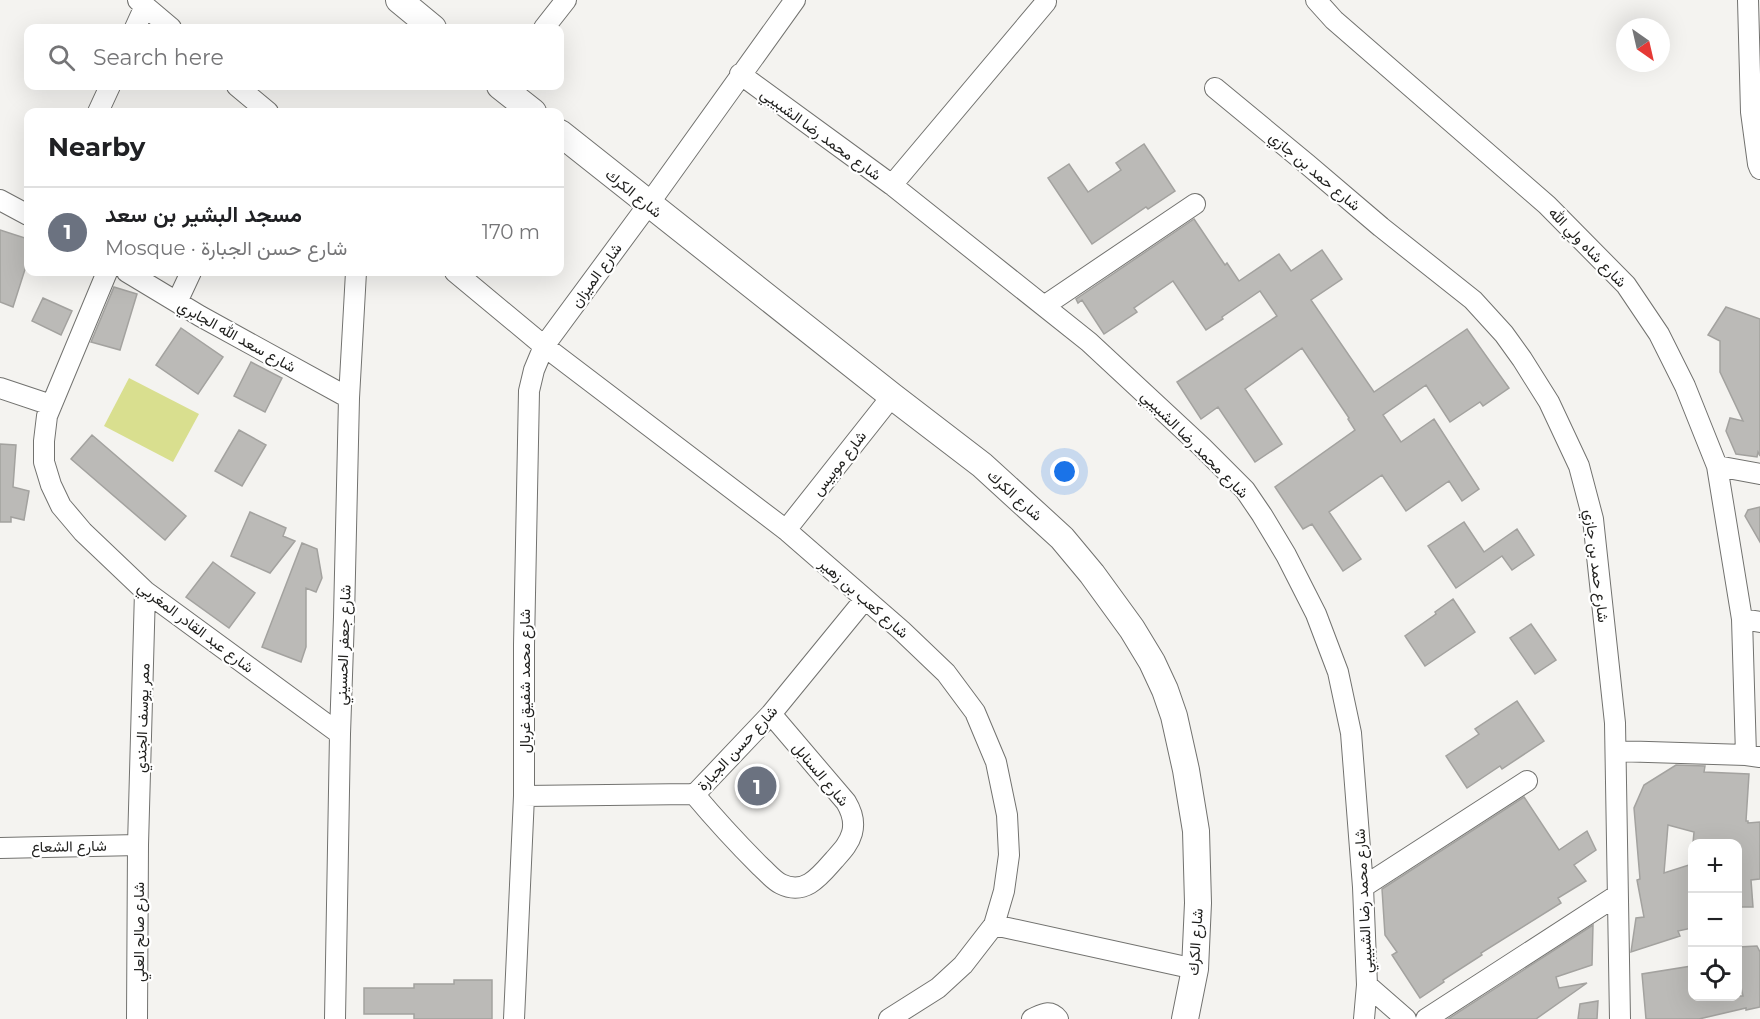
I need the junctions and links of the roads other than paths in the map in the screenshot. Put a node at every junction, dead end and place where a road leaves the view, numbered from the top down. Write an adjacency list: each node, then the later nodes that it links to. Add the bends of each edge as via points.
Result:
1 (399, 0): 10 (street)
2 (566, 0): 11 (street)
3 (795, 0): 12 (street)
4 (1316, 0): 39 (street, شارع شاه ولي الله, via 1334,20 1547,205 1626,285 1659,334)
5 (1749, 0): 21 (street, via 1751,112)
6 (1046, 2): 22 (street)
7 (142, 3): 8 (street); 9 (street)
8 (136, 24)
9 (166, 24)
10 (428, 24)
11 (547, 24)
12 (740, 74): 22 (street, شارع محمد رضا الشبيبي); 25 (street)
13 (1215, 88): 47 (street, شارع حمد بن جازي, via 1473,300 1504,334 1550,402 1579,466 1593,519)
14 (108, 90): 17 (street)
15 (242, 90): 18 (street)
16 (505, 90): 19 (street)
17 (100, 108)
18 (262, 108)
19 (528, 108)
20 (564, 136): 25 (street, شارع الكرك)
21 (1760, 169)
22 (892, 185): 33 (street, شارع محمد رضا الشبيبي)
23 (0, 200): 26 (street)
24 (1195, 204): 33 (street)
25 (648, 205): 34 (street, شارع الميزان); 36 (street, شارع الكرك)
26 (24, 213)
27 (104, 276): 38 (street, شارع عبد القادر المغربي)
28 (134, 276): 32 (street, شارع سعد الله الجابري)
29 (189, 276): 32 (street)
30 (356, 276): 37 (street, شارع جعفر الحسيني)
31 (460, 276): 34 (street, شارع كعب بن زهير)
32 (177, 302): 37 (street, شارع سعد الله الجابري)
33 (1044, 306): 54 (street, شارع محمد رضا الشبيبي, via 1089,342 1245,490 1286,555 1316,614 1338,672 1352,733)
34 (544, 346): 41 (street, شارع كعب بن زهير); 51 (street, شارع محمد شفيق غربال, via 530,391)
35 (0, 388): 38 (street)
36 (892, 396): 41 (street, شارع موبيس); 57 (street, شارع الكرك, via 982,465 1062,538 1132,629 1152,662 1173,716 1196,831)
37 (349, 398): 46 (street, شارع جعفر الحسيني)
38 (51, 405): 42 (street, شارع عبد القادر المغربي, via 44,441 44,462 51,485 83,531)
39 (1717, 466): 40 (street); 44 (street, شارع شاه ولي الله)
40 (1760, 474)
41 (786, 530): 43 (street, شارع كعب بن زهير)
42 (145, 591): 46 (street, شارع عبد القادر المغربي); 52 (street, ممر يوسف الجندي)
43 (865, 598): 45 (street, شارع حسن الجبارة); 56 (street, شارع كعب بن زهير, via 946,673 975,712 987,738 1007,815 1009,855)
44 (1751, 620): 48 (street, شارع شاه ولي الله)
45 (771, 714): 50 (street, شارع حسن الجبارة); 50 (street, شارع السنابل, via 850,809 853,831 848,844 814,882 793,888 780,884)
46 (340, 734): 60 (street, شارع جعفر الحسيني)
47 (1616, 751): 48 (street); 55 (street, شارع حمد بن جازي)
48 (1753, 756)
49 (1527, 781): 54 (street)
50 (694, 794): 51 (street, شارع حسن الجبارة)
51 (524, 796): 61 (street, شارع محمد شفيق غربال)
52 (138, 845): 53 (street, شارع الشعاع); 59 (street, شارع صالح العلي)
53 (0, 848)
54 (1364, 887): 58 (street, شارع محمد رضا الشبيبي)
55 (1616, 896): 68 (street); 69 (street, شارع حمد بن جازي)
56 (994, 925): 57 (street); 62 (street, شارع كعب بن زهير, via 939,988)
57 (1195, 969): 65 (street, شارع الكرك)
58 (1367, 985): 66 (street, شارع محمد رضا الشبيبي); 67 (street)
59 (137, 1019)
60 (335, 1019)
61 (514, 1019)
62 (889, 1019)
63 (1032, 1019): 64 (street, via 1049,1012)
64 (1059, 1019)
65 (1185, 1019)
66 (1364, 1019)
67 (1406, 1019)
68 (1426, 1019)
69 (1620, 1019)

